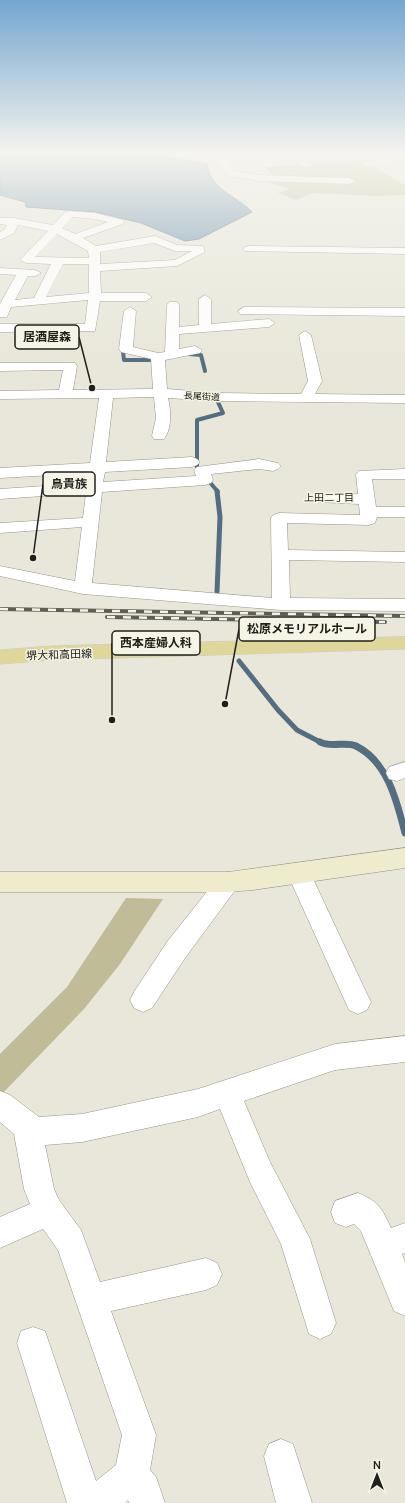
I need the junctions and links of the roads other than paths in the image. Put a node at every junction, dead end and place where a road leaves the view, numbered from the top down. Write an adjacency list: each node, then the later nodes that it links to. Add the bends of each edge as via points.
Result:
1 (13, 223): 6 (street, via 10,231)
2 (30, 223): 5 (street)
3 (60, 223): 5 (street)
4 (116, 223): 7 (street)
5 (55, 229): 7 (street); 10 (street, via 26,260)
6 (0, 237)
7 (77, 237): 11 (street)
8 (250, 249): 9 (street)
9 (405, 251)
10 (59, 260): 11 (street); 18 (street)
11 (94, 260): 11 (street, via 155,239 175,248 199,248 199,252 177,263); 15 (street)
12 (0, 270): 14 (street, via 30,272)
13 (0, 291): 14 (street)
14 (14, 291): 19 (street)
15 (95, 297): 16 (street); 18 (street); 26 (street, via 91,328)
16 (146, 297)
17 (205, 299): 27 (street)
18 (38, 301): 19 (street)
19 (6, 304): 25 (street)
20 (173, 305): 28 (street)
21 (130, 311): 32 (street, via 126,349)
22 (244, 311): 23 (street)
23 (405, 312)
24 (270, 323): 27 (street)
25 (0, 324)
26 (0, 328)
27 (205, 328): 28 (street)
28 (172, 331): 31 (street)
29 (305, 335): 38 (street, via 315,381)
30 (195, 350): 31 (street)
31 (172, 355): 32 (street)
32 (158, 357): 34 (street)
33 (0, 367): 36 (street, via 70,366)
34 (160, 393): 35 (street, 長尾街道); 38 (street, 長尾街道, via 216,397); 40 (street, via 163,418)
35 (106, 394): 36 (street, 長尾街道); 43 (street)
36 (65, 395): 37 (street, 長尾街道)
37 (0, 396)
38 (306, 397): 39 (street, 長尾街道)
39 (405, 399)
40 (159, 436)
41 (192, 462): 43 (street)
42 (273, 466): 46 (street, via 259,464 202,470 205,480)
43 (96, 468): 44 (street); 46 (street)
44 (0, 473)
45 (405, 474): 49 (street, via 364,474)
46 (94, 488): 47 (street); 51 (street)
47 (0, 494)
48 (325, 499): 49 (street)
49 (367, 506): 50 (street); 53 (street, via 369,520 279,518)
50 (405, 512)
51 (90, 522): 52 (street); 56 (street)
52 (0, 528)
53 (279, 555): 54 (street); 57 (street)
54 (405, 556)
55 (0, 572): 56 (street)
56 (83, 588): 57 (street)
57 (281, 604): 58 (street)
58 (405, 605)
59 (405, 643): 60 (main road, 堺大和高田線, via 52,653)
60 (0, 657)
61 (405, 858): 62 (street)
62 (298, 873): 64 (street); 66 (street)
63 (0, 882): 64 (street)
64 (228, 882): 65 (street, via 176,950)
65 (143, 1000)
66 (358, 1002)
67 (405, 1049): 68 (street, via 335,1058)
68 (227, 1093): 70 (street, via 198,1103 82,1128 38,1130); 78 (street, via 260,1172 295,1239)
69 (0, 1105): 70 (street)
70 (27, 1126): 71 (street, via 39,1189)
71 (48, 1211): 73 (street); 76 (street, via 70,1241)
72 (346, 1212): 74 (street, via 358,1208)
73 (0, 1233)
74 (394, 1242): 77 (street)
75 (206, 1274): 76 (street)
76 (90, 1300): 81 (street, via 139,1435)
77 (405, 1300)
78 (320, 1323)
79 (33, 1343): 82 (street)
80 (281, 1456): 84 (street)
81 (139, 1489): 83 (street)
82 (85, 1503)
83 (96, 1503)
84 (294, 1503)

